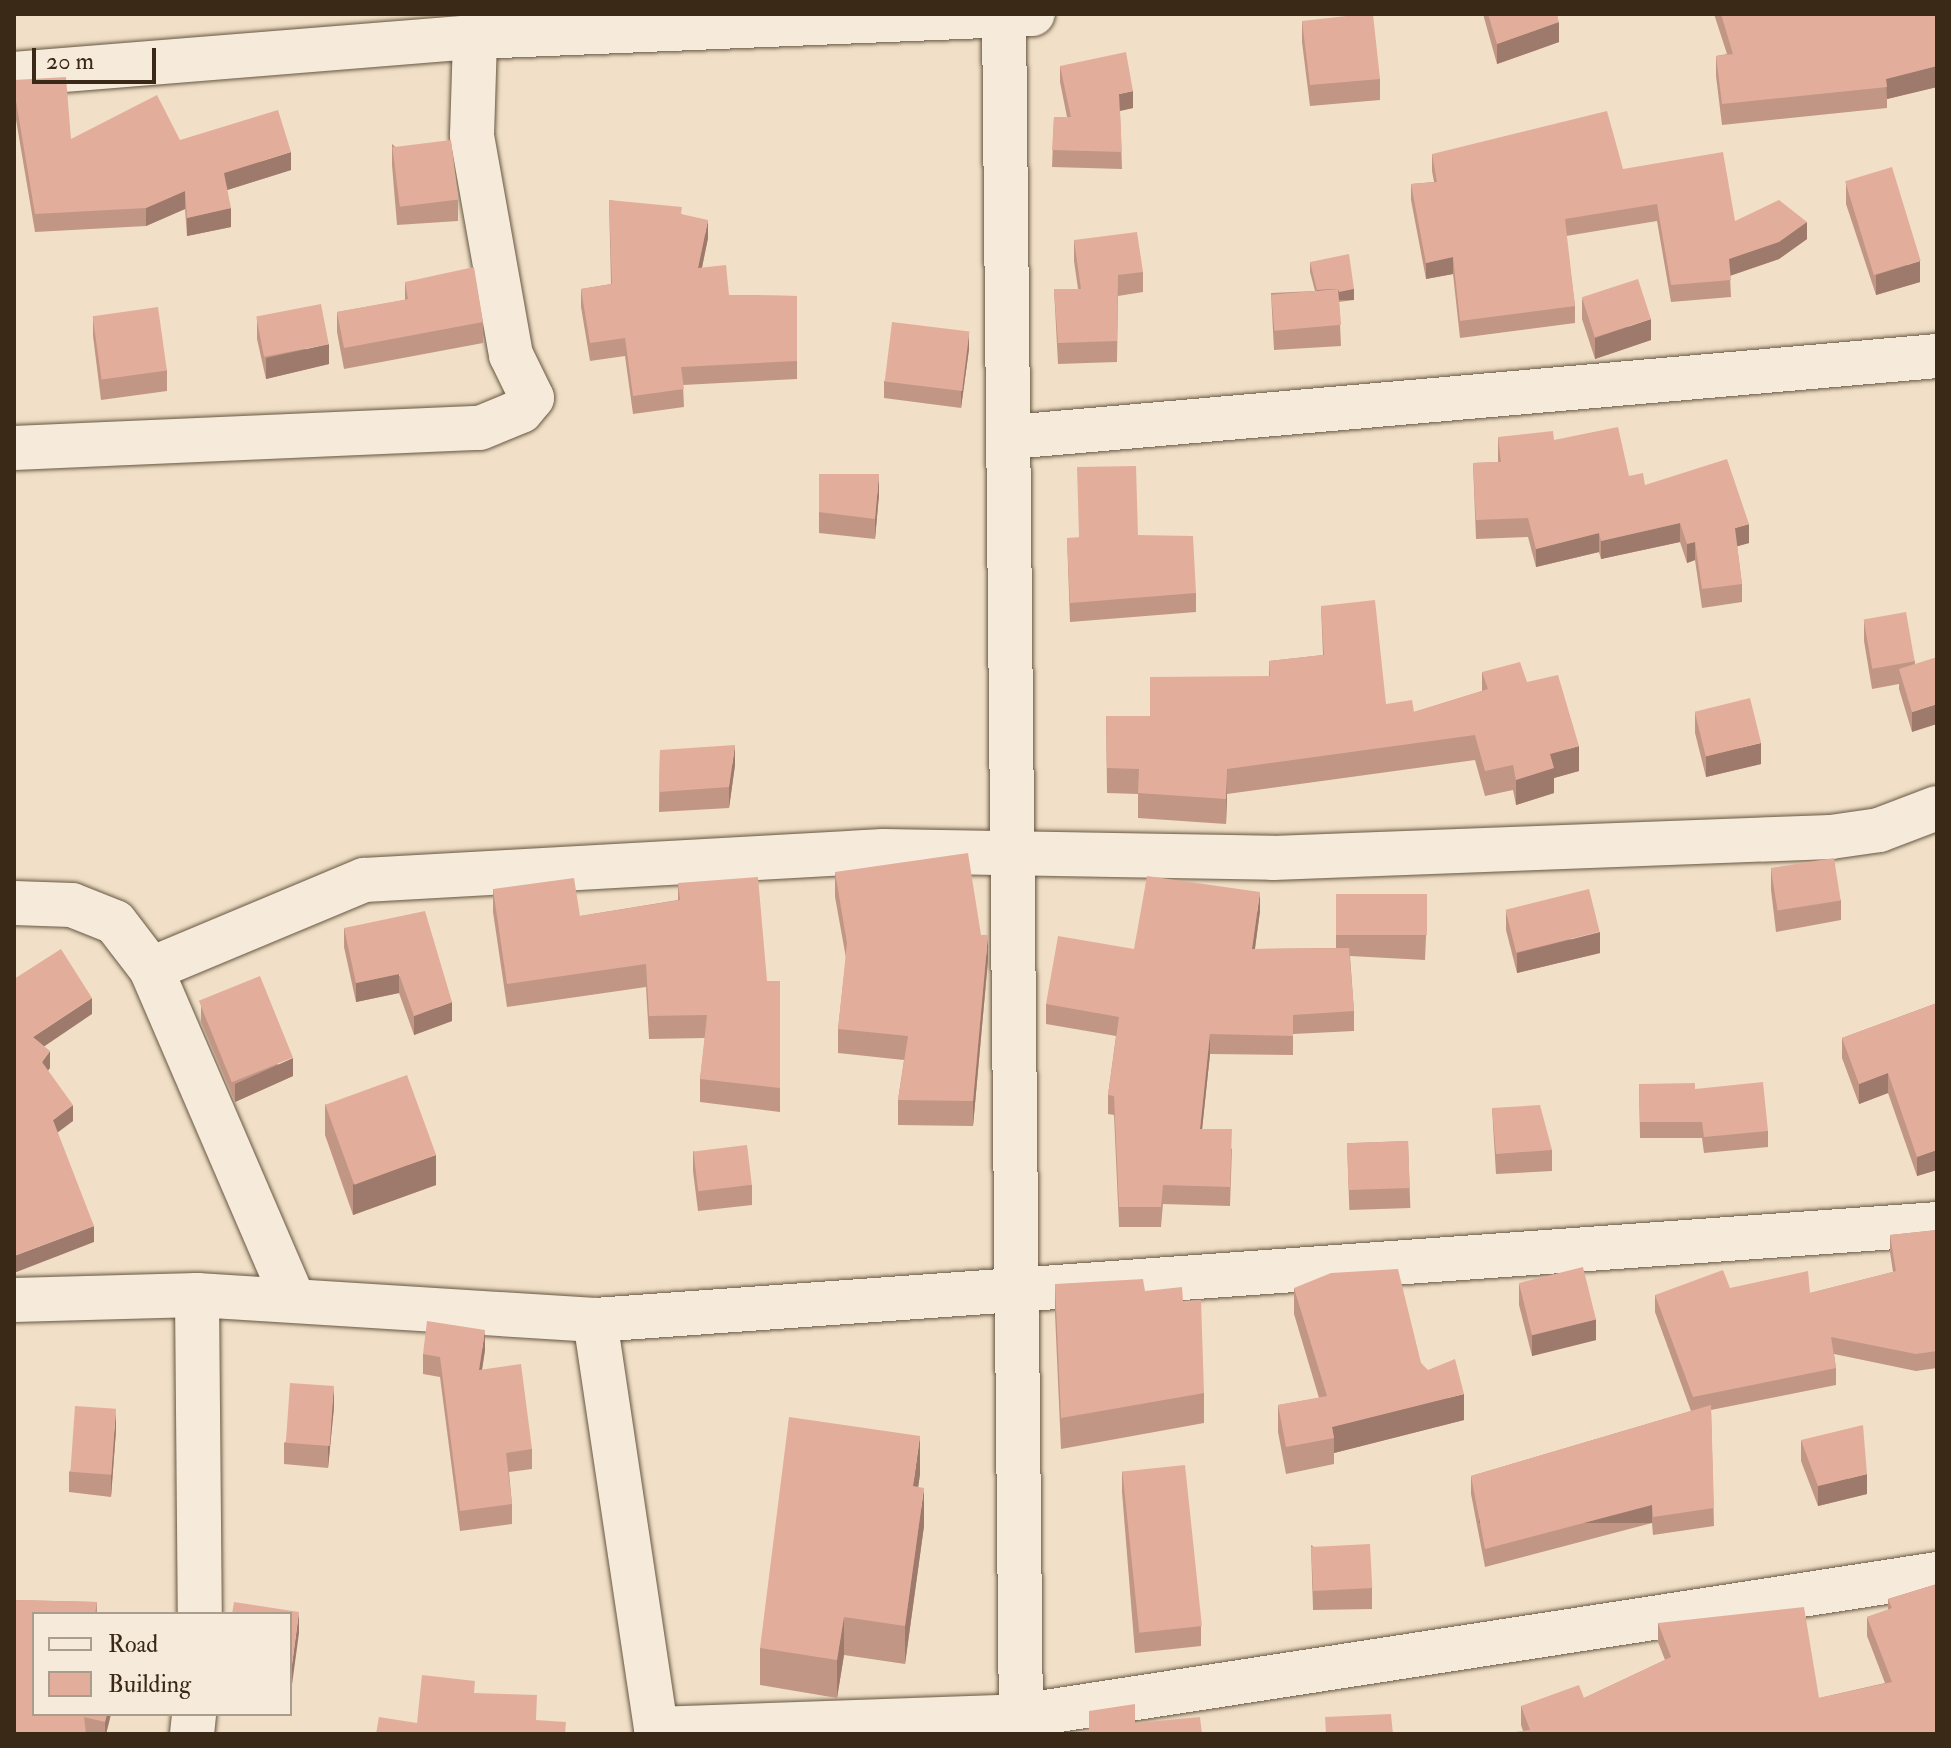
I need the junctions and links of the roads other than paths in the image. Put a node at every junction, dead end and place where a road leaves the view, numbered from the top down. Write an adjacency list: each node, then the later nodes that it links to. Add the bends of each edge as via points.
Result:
1 (1013, 15): 2 (street); 5 (street)
2 (475, 37): 3 (street); 6 (street, via 472,135 511,355 532,398 521,411 480,428)
3 (14, 74)
4 (1937, 356): 5 (street)
5 (1011, 437): 8 (street)
6 (14, 448)
7 (1937, 808): 8 (street, via 1879,830 1831,837 1273,858)
8 (1014, 855): 10 (street, via 883,851 364,880); 12 (street)
9 (14, 903): 10 (street, via 72,905 115,922)
10 (151, 969): 14 (street)
11 (1937, 1224): 12 (street)
12 (1017, 1290): 16 (street); 19 (street)
13 (197, 1295): 14 (street); 15 (street); 18 (street)
14 (293, 1299): 16 (street)
15 (14, 1300)
16 (595, 1320): 20 (street)
17 (1937, 1574): 19 (street)
18 (200, 1612)
19 (1021, 1725): 20 (street)
20 (656, 1732)

